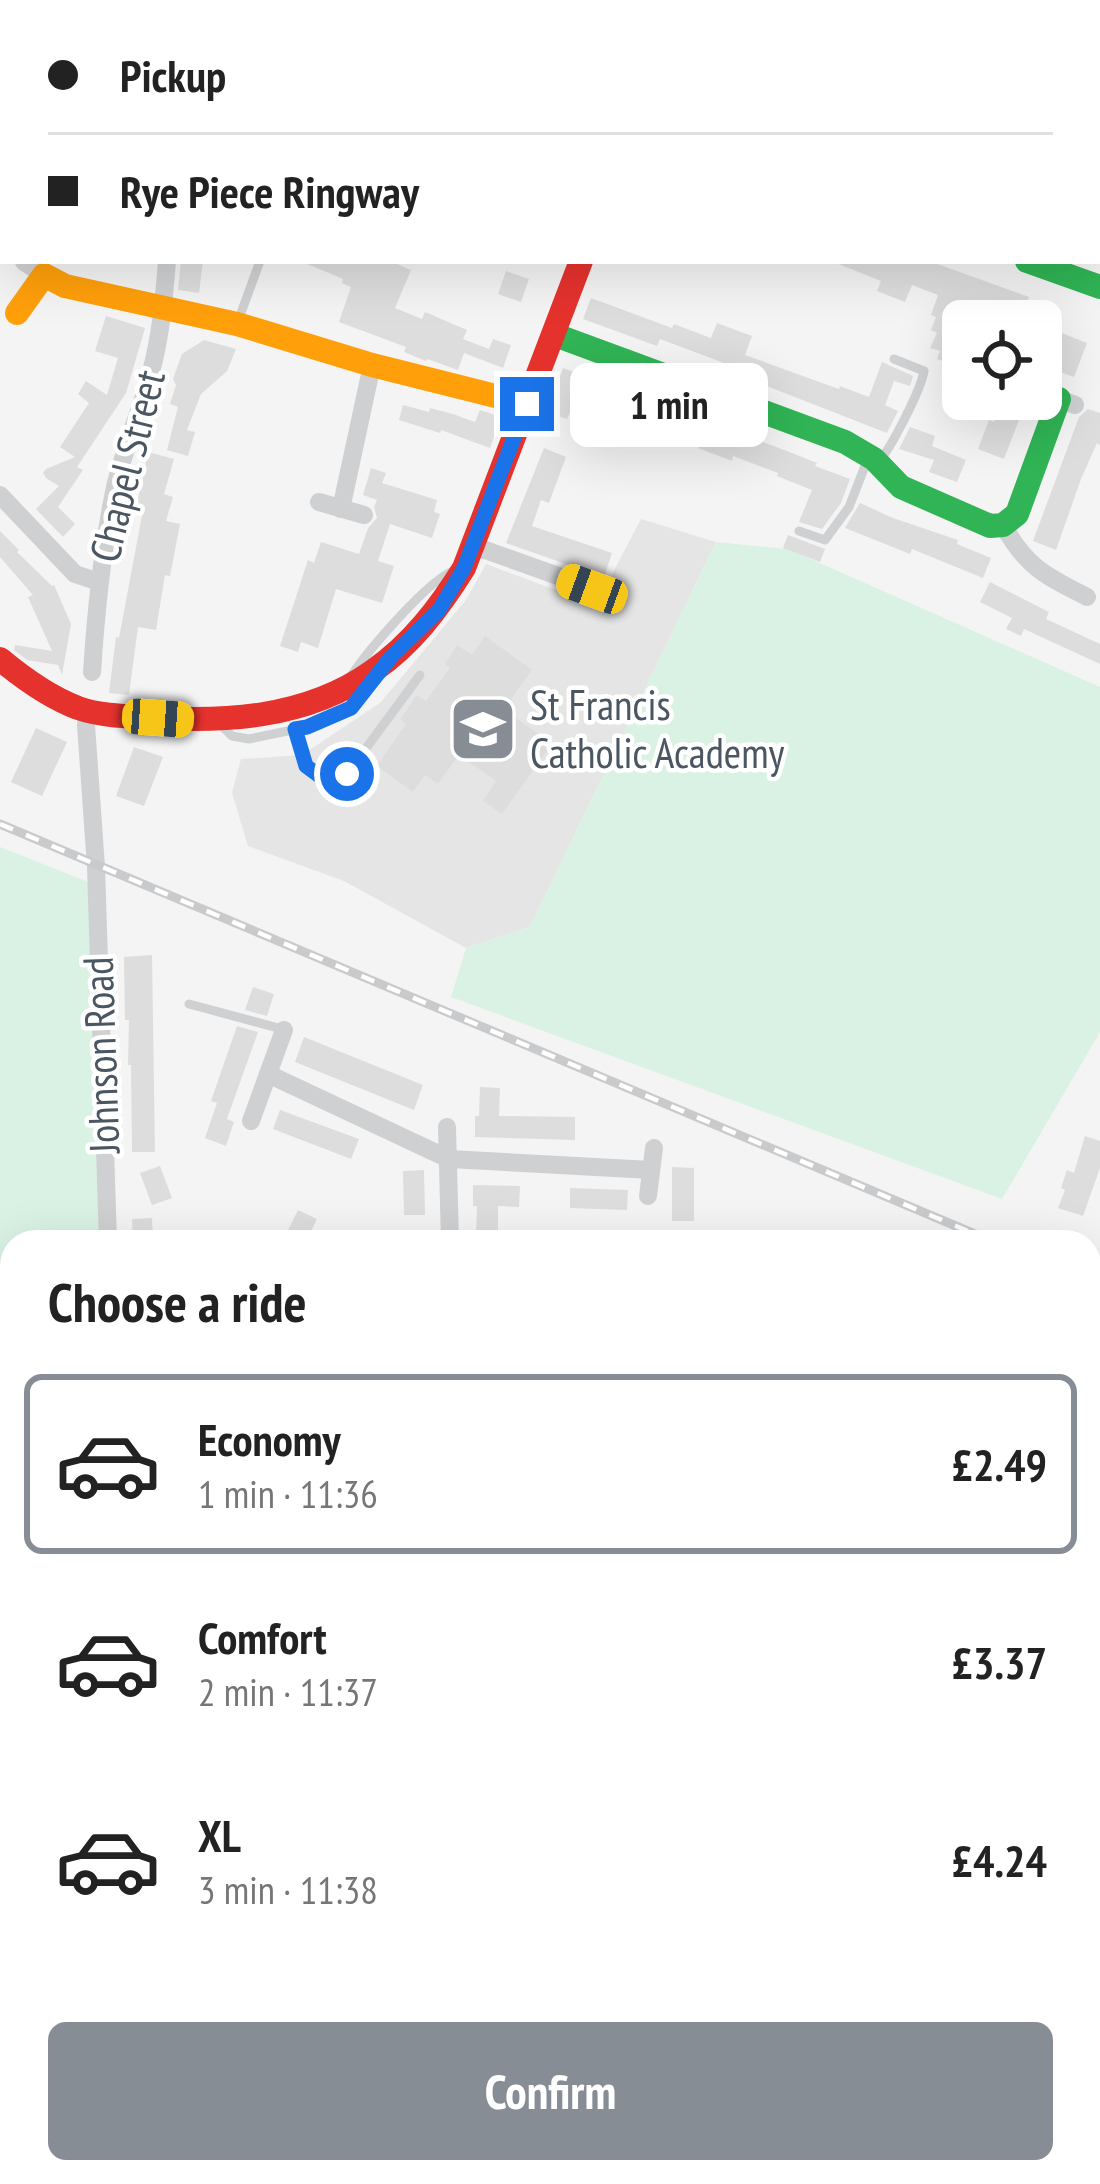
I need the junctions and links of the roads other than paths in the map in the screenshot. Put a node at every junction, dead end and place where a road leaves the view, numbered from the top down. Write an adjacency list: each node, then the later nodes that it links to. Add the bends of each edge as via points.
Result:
1 (166, 264): 7 (street, Chapel Street)
2 (259, 264): 9 (lane)
3 (580, 264): 10 (street)
4 (1070, 268): 6 (street)
5 (34, 269): 7 (street, via 65,286); 8 (street)
6 (1100, 287)
7 (164, 306): 9 (street); 23 (street, Chapel Street)
8 (17, 313)
9 (236, 323): 12 (street)
10 (555, 335): 13 (street); 15 (street)
11 (894, 359): 15 (lane, via 924,370 922,386 887,452)
12 (372, 364): 13 (street); 18 (street)
13 (527, 404): 22 (street)
14 (1052, 420): 20 (street, via 1017,514)
15 (874, 460): 20 (street, via 902,487 990,526); 21 (lane, via 825,540)
16 (0, 495): 23 (street, via 76,574)
17 (319, 502): 18 (street)
18 (341, 508): 19 (street)
19 (364, 515)
20 (1003, 524): 25 (street, via 1043,575)
21 (799, 531)
22 (469, 557): 24 (street); 26 (street, via 439,610); 30 (lane, via 366,653)
23 (98, 582): 28 (street, Chapel Street)
24 (592, 589)
25 (1088, 597)
26 (391, 657): 30 (street); 33 (lane, via 351,708)
27 (0, 659): 31 (street)
28 (92, 672)
29 (420, 675): 33 (lane, via 347,774 325,780 306,766)
30 (341, 691): 32 (street, via 262,717)
31 (88, 711): 32 (street); 43 (street, Johnson Road)
32 (217, 721): 33 (lane, via 249,739)
33 (295, 729)
34 (189, 1004): 35 (lane)
35 (284, 1030): 36 (street)
36 (268, 1074): 37 (street); 40 (street)
37 (251, 1121)
38 (447, 1127): 40 (street)
39 (654, 1148): 41 (street)
40 (449, 1159): 41 (street); 44 (street)
41 (651, 1170): 42 (street)
42 (648, 1196)
43 (108, 1230)
44 (449, 1230)

